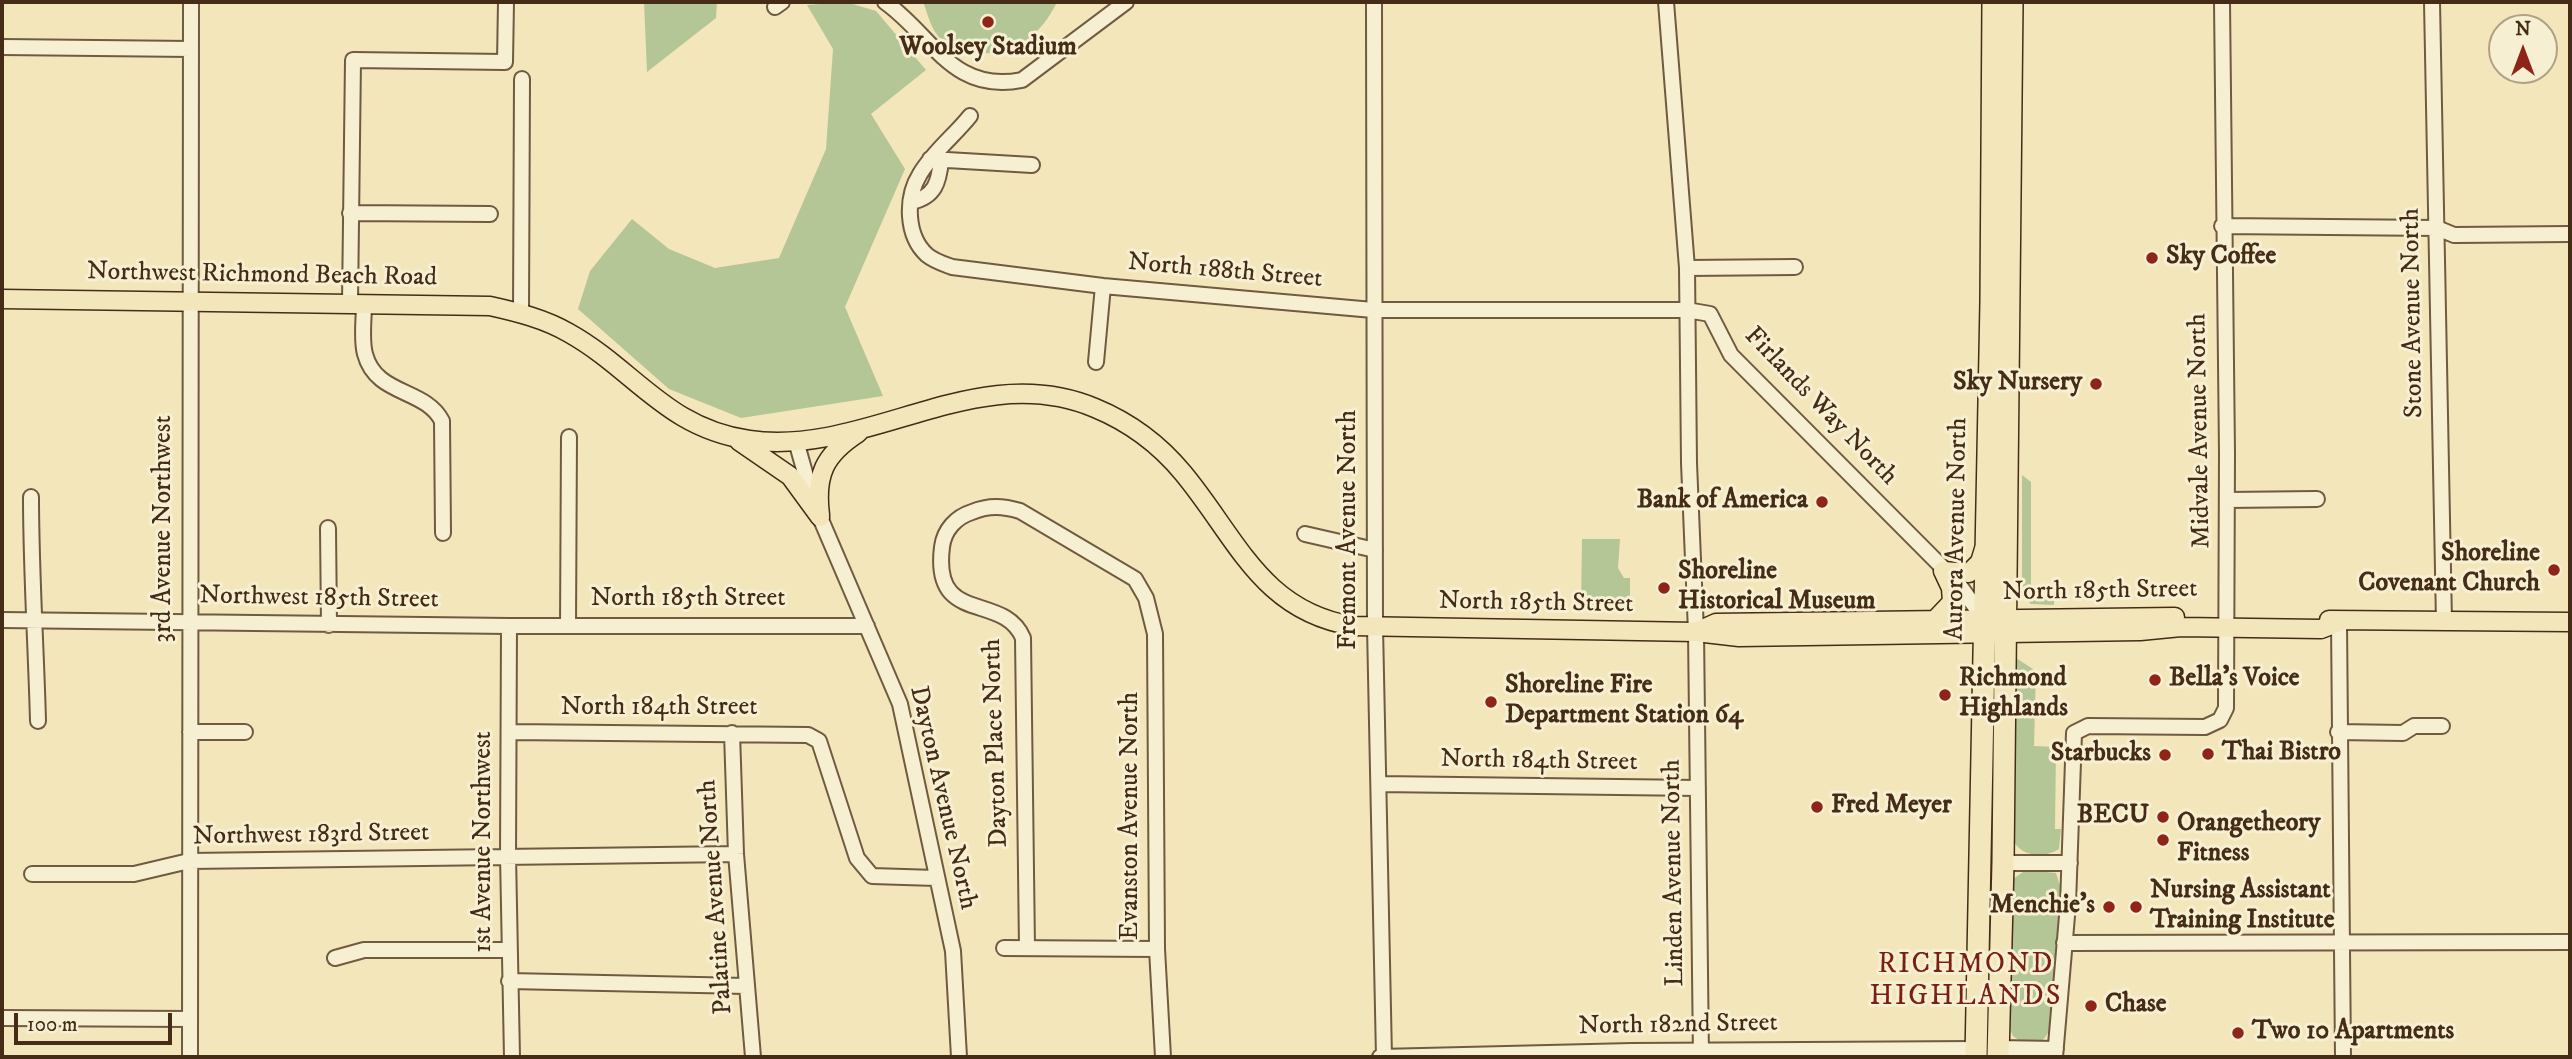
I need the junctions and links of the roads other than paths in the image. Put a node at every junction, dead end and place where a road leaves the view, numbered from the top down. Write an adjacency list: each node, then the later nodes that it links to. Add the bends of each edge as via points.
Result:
1 (191, 2): 12 (street, 3rd Avenue Northwest)
2 (506, 2): 22 (street, via 505,62 354,60)
3 (885, 2): 4 (street, via 961,74 1003,84 1022,80)
4 (1126, 2)
5 (1374, 2): 33 (street, Fremont Avenue North)
6 (1666, 2): 28 (street)
7 (1993, 2): 15 (highway, Aurora Avenue North)
8 (2012, 2): 17 (highway, Aurora Avenue North)
9 (2222, 2): 24 (street, Midvale Avenue North)
10 (2432, 2): 25 (street, Stone Avenue North)
11 (2, 47): 12 (street)
12 (191, 49): 31 (street, 3rd Avenue Northwest)
13 (522, 79): 35 (street)
14 (970, 116): 16 (street, North 188th Street)
15 (1992, 145): 17 (main road); 19 (highway, Aurora Avenue North)
16 (936, 159): 18 (street); 21 (street, North 188th Street, via 918,176); 21 (street, via 936,187 927,197)
17 (2011, 161): 20 (highway, Aurora Avenue North)
18 (1032, 165)
19 (1992, 176): 20 (main road); 37 (highway, Aurora Avenue North)
20 (2010, 197): 38 (highway, Aurora Avenue North)
21 (911, 202): 29 (street, North 188th Street, via 911,228 918,246 930,258 974,271)
22 (350, 213): 23 (street); 32 (street)
23 (490, 214)
24 (2222, 226): 25 (street); 44 (street, Midvale Avenue North)
25 (2437, 228): 26 (street, via 2454,235); 59 (street, Stone Avenue North)
26 (2570, 234)
27 (1795, 267): 28 (street)
28 (1687, 268): 34 (street)
29 (1104, 286): 33 (street, North 188th Street); 36 (street)
30 (2, 299): 31 (main road, Northwest Richmond Beach Road)
31 (191, 301): 32 (main road, Northwest Richmond Beach Road); 57 (street, 3rd Avenue Northwest)
32 (357, 304): 35 (main road, Northwest Richmond Beach Road, via 489,306); 48 (street, via 365,354 373,369 385,384 435,407 442,421)
33 (1373, 310): 34 (street, North 188th Street); 51 (street, Fremont Avenue North)
34 (1687, 310): 52 (street, Firlands Way North, via 1710,314 1731,355); 68 (street, Linden Avenue North)
35 (521, 313): 40 (main road, Northwest Richmond Beach Road, via 570,334 676,415)
36 (1096, 362)
37 (1989, 381): 38 (main road); 50 (highway, Aurora Avenue North)
38 (2008, 395): 67 (highway, Aurora Avenue North)
39 (869, 425): 42 (main road, North 185th Street); 46 (main road, via 839,445 825,464 817,495); 66 (main road, North 185th Street, via 1000,393 1054,396 1092,406 1132,426 1169,456 1261,578 1287,602 1336,623)
40 (730, 436): 42 (main road, North 185th Street); 46 (main road, via 790,476)
41 (569, 437): 64 (street)
42 (796, 441): 46 (street, Dayton Avenue North)
43 (31, 497): 55 (street)
44 (2227, 499): 45 (street); 61 (street, Midvale Avenue North)
45 (2317, 499)
46 (820, 517): 65 (street, Dayton Avenue North)
47 (328, 528): 62 (street)
48 (443, 533)
49 (1305, 534): 51 (street)
50 (1986, 543): 52 (main road, via 1975,570 1964,574); 67 (highway, Aurora Avenue North)
51 (1375, 550): 66 (street, Fremont Avenue North)
52 (1943, 571): 56 (main road, via 1952,602); 67 (street, Firlands Way North)
53 (1135, 579): 91 (street, Dayton Place North, via 1005,506 964,514 943,538 944,579 950,592 962,604 1010,619 1023,638); 92 (street, Evanston Avenue North, via 1146,598 1155,634)
54 (2, 620): 55 (street, Northwest 185th Street)
55 (35, 621): 57 (street, Northwest 185th Street); 69 (street)
56 (1934, 621): 67 (main road, North 185th Street); 68 (main road, North 185th Street, via 1716,623)
57 (190, 622): 62 (street, Northwest 185th Street); 71 (street, 3rd Avenue Northwest)
58 (2339, 622): 59 (main road, North 185th Street); 61 (main road, North 185th Street); 74 (street)
59 (2444, 622): 60 (main road, North 185th Street)
60 (2570, 622)
61 (2227, 623): 67 (main road, North 185th Street); 82 (street, Midvale Avenue North, via 2226,708 2216,724 2088,726 2074,733)
62 (329, 625): 63 (street, Northwest 185th Street)
63 (509, 626): 64 (street, North 185th Street); 73 (street, 1st Avenue Northwest)
64 (568, 626): 65 (street, North 185th Street)
65 (867, 626): 84 (street, Dayton Avenue North, via 900,704)
66 (1375, 627): 68 (main road, North 185th Street); 76 (street, Fremont Avenue North)
67 (1995, 627): 68 (main road, North 185th Street, via 1739,637); 81 (highway, Aurora Avenue North); 85 (highway, Aurora Avenue North)
68 (1696, 632): 77 (street, Linden Avenue North)
69 (38, 721)
70 (2442, 726): 74 (street, via 2414,726 2403,733)
71 (190, 732): 72 (street); 80 (street, 3rd Avenue Northwest)
72 (245, 732)
73 (510, 732): 75 (street, North 184th Street); 79 (street, 1st Avenue Northwest)
74 (2338, 732): 89 (street)
75 (732, 733): 78 (street, Palatine Avenue North); 84 (street, North 184th Street, via 808,735 819,740 857,858 872,876)
76 (1379, 784): 77 (street, North 184th Street); 102 (street, Fremont Avenue North)
77 (1698, 788): 99 (street, Linden Avenue North)
78 (736, 854): 79 (street, Northwest 183rd Street); 96 (street, Palatine Avenue North)
79 (508, 856): 80 (street, Northwest 183rd Street); 93 (street, 1st Avenue Northwest)
80 (189, 861): 83 (street, Northwest 183rd Street, via 134,874); 98 (street, 3rd Avenue Northwest)
81 (2003, 863): 82 (street); 86 (highway, Aurora Avenue North)
82 (2070, 863): 88 (street, Midvale Avenue North)
83 (32, 874)
84 (936, 878): 106 (street, Dayton Avenue North, via 953,951)
85 (1979, 894): 86 (main road, via 1989,896); 101 (highway, Aurora Avenue North, via 1978,1008)
86 (2001, 910): 101 (highway, Aurora Avenue North)
87 (2570, 942): 89 (street)
88 (2064, 943): 89 (street); 100 (street, Midvale Avenue North)
89 (2340, 944): 108 (street)
90 (1003, 948): 91 (street)
91 (1027, 948): 92 (street)
92 (1157, 949): 107 (street, Evanston Avenue North)
93 (509, 950): 94 (street, via 364,950); 95 (street, 1st Avenue Northwest)
94 (335, 958)
95 (509, 981): 96 (street); 104 (street, 1st Avenue Northwest)
96 (746, 986): 105 (street, Palatine Avenue North)
97 (2, 1018): 98 (street)
98 (190, 1019): 103 (street, 3rd Avenue Northwest)
99 (1701, 1053): 101 (street, North 182nd Street); 102 (street, North 182nd Street)
100 (2056, 1053): 101 (street, North 182nd Street)
101 (1986, 1054)
102 (1383, 1056)
103 (190, 1057)
104 (512, 1057)
105 (753, 1057)
106 (959, 1057)
107 (1163, 1057)
108 (2343, 1057)

